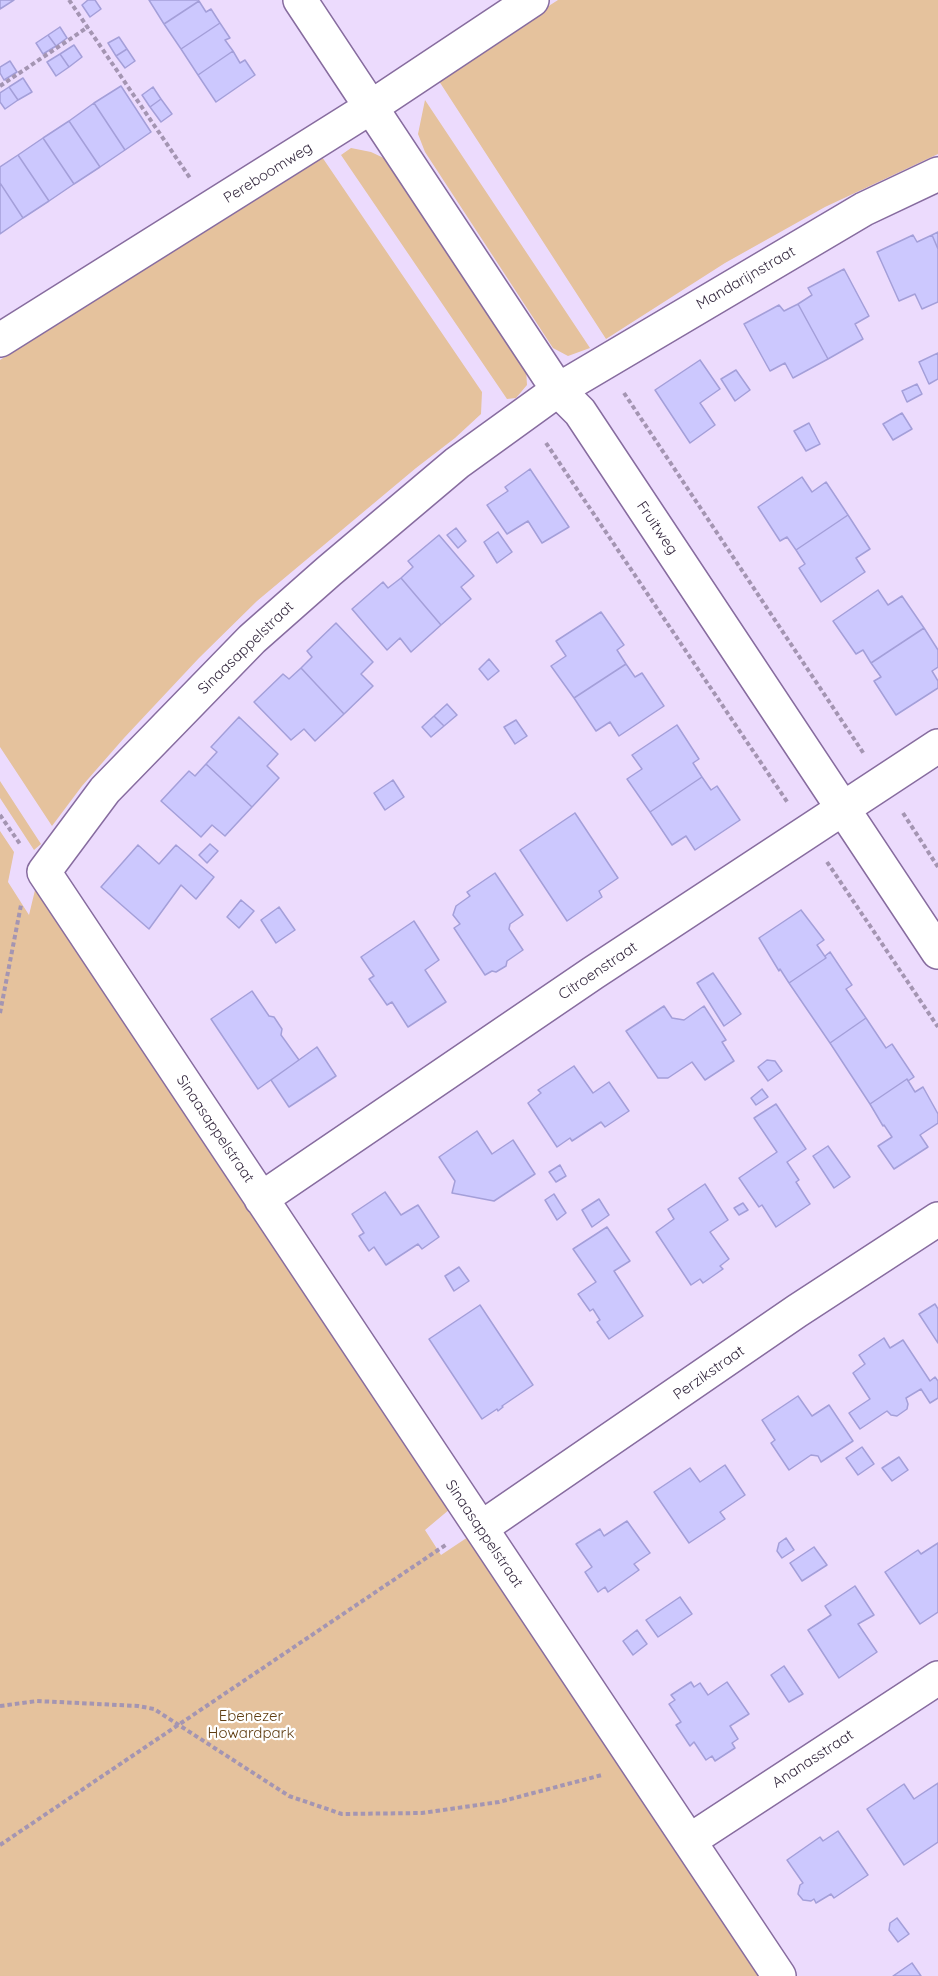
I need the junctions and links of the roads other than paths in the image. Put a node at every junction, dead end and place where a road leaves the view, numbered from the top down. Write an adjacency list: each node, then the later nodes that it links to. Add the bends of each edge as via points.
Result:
1 (300, 0): 3 (street, Fruitweg)
2 (532, 0): 3 (street, Pereboomweg)
3 (371, 107): 5 (street, Pereboomweg); 6 (street, Fruitweg)
4 (938, 174): 6 (street, Mandarijnstraat, via 864,209)
5 (0, 340)
6 (558, 390): 8 (street, Fruitweg, via 580,412); 10 (street, Sinaasappelstraat, via 457,463 252,639 105,790 44,872)
7 (938, 746): 8 (street, Citroenstraat)
8 (842, 810): 9 (street, Fruitweg); 10 (street, Citroenstraat)
9 (938, 952)
10 (261, 1199): 12 (street, Sinaasappelstraat)
11 (938, 1220): 12 (street, Perzikstraat)
12 (479, 1526): 14 (street, Sinaasappelstraat)
13 (938, 1678): 14 (street, Ananasstraat)
14 (689, 1841): 15 (street, Sinaasappelstraat)
15 (779, 1976)

